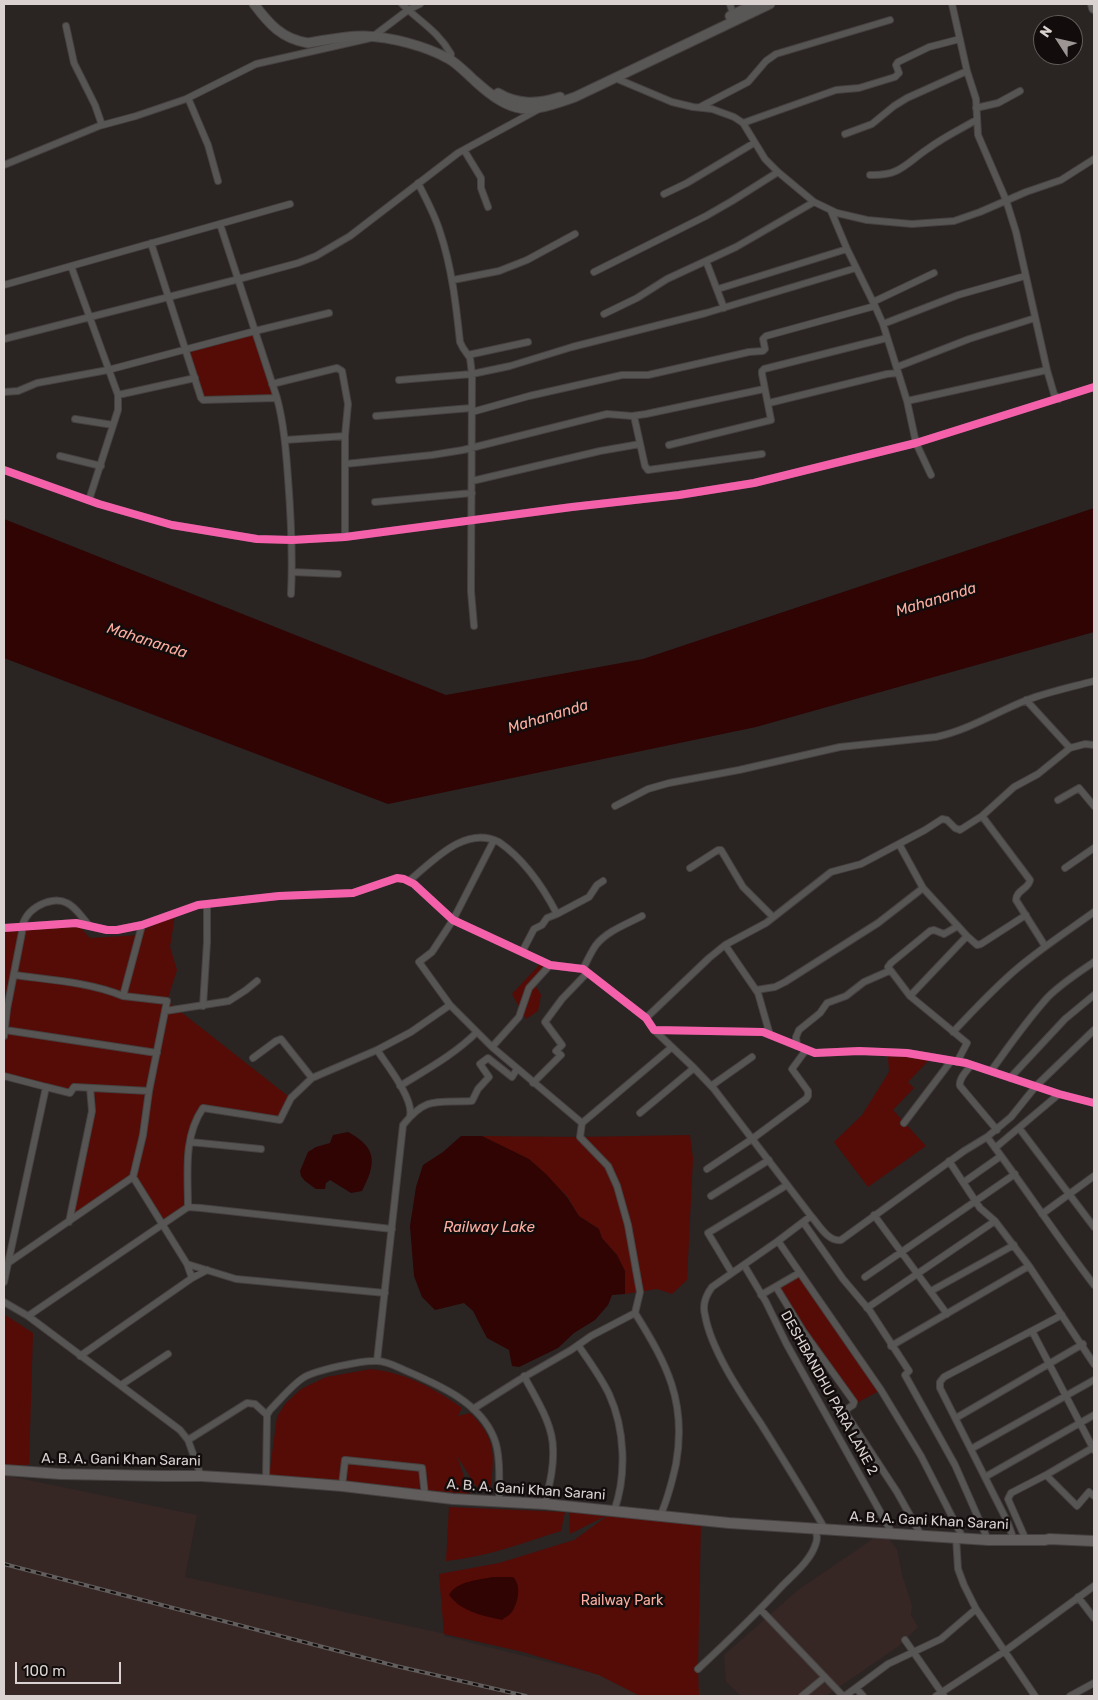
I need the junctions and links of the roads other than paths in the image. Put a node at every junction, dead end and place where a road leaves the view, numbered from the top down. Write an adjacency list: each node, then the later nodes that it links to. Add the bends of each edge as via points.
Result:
1 (254, 4): 15 (main road, via 272,27 302,42)
2 (262, 4): 15 (main road, via 275,21 302,36)
3 (402, 4): 11 (street)
4 (420, 4): 11 (street)
5 (730, 4): 12 (street)
6 (755, 4): 12 (main road)
7 (770, 4): 19 (main road)
8 (952, 4): 16 (street)
9 (1093, 4): 10 (main road)
10 (1094, 8)
11 (408, 10): 15 (street); 17 (street, via 438,34)
12 (734, 14): 17 (main road, via 592,83 539,103 504,96)
13 (890, 20): 22 (street, via 776,54 748,82)
14 (66, 26): 27 (street, via 74,63)
15 (375, 35): 17 (main road); 21 (street, via 256,64)
16 (960, 39): 18 (street); 26 (street, via 929,47 898,62 899,73 895,77 859,88 836,90)
17 (451, 57): 24 (main road, via 503,103)
18 (967, 71): 23 (street); 28 (street, via 907,98 872,124)
19 (615, 78): 22 (street, via 672,102); 24 (main road)
20 (1020, 91): 23 (street, via 998,103)
21 (188, 98): 27 (street); 35 (street)
22 (699, 108): 26 (street, via 719,111)
23 (976, 108): 25 (street)
24 (539, 109): 30 (street)
25 (976, 120): 34 (street, via 907,165 889,174); 38 (street, via 978,135)
26 (743, 123): 29 (street)
27 (102, 125): 32 (street)
28 (846, 134)
29 (754, 143): 33 (street); 37 (street)
30 (464, 150): 36 (street); 41 (street, via 481,179)
31 (1094, 159): 38 (street, via 1060,180)
32 (4, 165)
33 (778, 172): 39 (street); 50 (street, via 706,216)
34 (870, 175)
35 (218, 181)
36 (418, 183): 53 (street, via 328,250 298,263); 54 (street, via 433,212)
37 (664, 194)
38 (1006, 200): 42 (street, via 969,217 928,224 867,220); 52 (street)
39 (814, 202): 42 (street); 47 (street, via 736,247)
40 (290, 204): 43 (street)
41 (488, 207)
42 (831, 210): 46 (street)
43 (220, 224): 45 (street); 53 (street)
44 (575, 234): 54 (street, via 499,271)
45 (152, 243): 48 (street); 57 (street)
46 (847, 249): 49 (street); 56 (street)
47 (706, 260): 56 (street); 61 (street)
48 (71, 266): 55 (street); 62 (street)
49 (856, 268): 58 (street); 59 (street)
50 (594, 272)
51 (934, 273): 58 (street)
52 (1025, 276): 63 (street); 64 (street, via 958,295)
53 (239, 279): 57 (street); 65 (street)
54 (453, 280): 70 (street, via 460,342)
55 (4, 285)
56 (718, 289): 59 (street)
57 (168, 297): 62 (street); 69 (street)
58 (874, 304): 64 (street); 86 (street, via 766,336 762,352 748,352 648,376 622,375)
59 (724, 308): 74 (street)
60 (329, 313): 65 (street)
61 (604, 314)
62 (90, 317): 67 (street); 71 (street)
63 (1035, 318): 72 (street, via 969,339); 73 (street)
64 (883, 324): 66 (street)
65 (255, 331): 69 (street); 77 (street)
66 (887, 338): 72 (street); 79 (street, via 764,369)
67 (4, 340)
68 (528, 342): 70 (street)
69 (185, 348): 71 (street); 75 (street)
70 (468, 355): 74 (street)
71 (108, 370): 80 (street); 81 (street)
72 (897, 370): 84 (street); 85 (street)
73 (1046, 370): 83 (street, via 1054,394); 84 (street)
74 (472, 374): 76 (street); 86 (street)
75 (195, 378): 81 (street); 82 (street, via 205,401)
76 (399, 380)
77 (272, 384): 82 (street); 91 (street, via 340,369 348,404)
78 (1094, 387): 83 (street)
79 (764, 389): 85 (street); 88 (street)
80 (4, 392)
81 (118, 395): 90 (street)
82 (277, 398): 92 (street)
83 (1059, 399): 93 (street)
84 (907, 401): 93 (street)
85 (768, 403): 95 (street, via 772,419 769,421)
86 (471, 410): 87 (street); 96 (street)
87 (376, 416)
88 (634, 416): 94 (street); 96 (street, via 607,414)
89 (75, 419): 90 (street)
90 (113, 425): 100 (street)
91 (345, 436): 92 (street); 99 (street)
92 (285, 440): 109 (street)
93 (916, 443): 102 (street); 107 (street, via 722,489)
94 (640, 444): 97 (street, via 648,470); 103 (street)
95 (669, 445)
96 (472, 448): 99 (street); 103 (street)
97 (762, 454)
98 (60, 456): 100 (street)
99 (345, 464): 108 (street)
100 (101, 466): 105 (street)
101 (4, 470): 105 (street)
102 (930, 475)
103 (472, 481): 104 (street)
104 (472, 493): 106 (street); 107 (street)
105 (89, 500): 109 (street, via 172,525 243,538)
106 (375, 502)
107 (472, 520): 108 (street); 113 (street)
108 (345, 537): 109 (street)
109 (292, 540): 110 (street)
110 (292, 572): 111 (street); 112 (street)
111 (338, 574)
112 (291, 594)
113 (474, 626)
114 (1094, 681): 115 (street)
115 (1026, 700): 117 (street); 119 (street, via 949,734 840,747 669,783 648,789)
116 (1094, 745): 117 (street)
117 (1070, 748): 121 (street, via 1038,774 1008,791)
118 (1058, 800): 120 (street, via 1079,788)
119 (615, 806)
120 (1094, 806)
121 (982, 816): 123 (street, via 958,830 942,819); 133 (street, via 1030,880 1016,897)
122 (494, 840): 127 (street, via 471,838 459,842); 132 (street, via 534,875); 136 (street)
123 (899, 844): 129 (street); 135 (street, via 861,864 831,872)
124 (1094, 848): 126 (street)
125 (690, 868): 135 (street, via 721,850 743,887)
126 (1065, 868)
127 (409, 881): 130 (street, via 397,878 353,893 279,896); 136 (street)
128 (604, 881): 132 (street, via 589,897)
129 (923, 888): 140 (street); 152 (street, via 878,924 785,982)
130 (207, 904): 137 (street); 157 (street)
131 (1094, 912): 144 (street)
132 (557, 914): 145 (street, via 534,929)
133 (1026, 915): 142 (street, via 980,944); 144 (street)
134 (642, 916): 148 (street, via 602,939)
135 (773, 917): 143 (street)
136 (453, 920): 145 (street); 156 (street, via 432,952 419,962)
137 (142, 925): 139 (street, via 117,930); 153 (street)
138 (22, 926): 139 (street, via 76,923); 139 (street, via 27,916 54,900 66,902); 141 (street); 150 (street)
139 (90, 926)
140 (958, 926): 142 (street); 149 (street, via 944,934 930,931 889,965)
141 (4, 928)
142 (967, 936): 154 (street)
143 (725, 945): 152 (street); 160 (street)
144 (1045, 946): 164 (street, via 996,988)
145 (522, 952): 147 (street)
146 (1094, 962): 179 (street, via 1048,997 1014,1038)
147 (550, 966): 148 (street); 168 (street, via 529,988 519,1017)
148 (585, 971): 160 (street); 183 (street, via 546,1022 562,1045 556,1051 560,1055)
149 (890, 971): 154 (street); 167 (street, via 827,1003 814,1019 801,1028 796,1037)
150 (14, 975): 153 (street, via 90,987); 158 (street)
151 (257, 981): 157 (street, via 229,1001)
152 (756, 990): 166 (street)
153 (123, 996): 159 (street, via 167,1001)
154 (910, 996): 164 (street)
155 (1093, 997): 182 (street, via 1065,1019)
156 (450, 1005): 163 (street); 170 (street, via 411,1032)
157 (203, 1006): 159 (street)
158 (5, 1009): 165 (street)
159 (165, 1012): 172 (street)
160 (646, 1018): 161 (street)
161 (654, 1030): 166 (street, via 763,1032); 169 (street)
162 (1094, 1030): 186 (street)
163 (476, 1032): 168 (street); 184 (street, via 460,1047)
164 (953, 1032): 175 (street, via 967,1043)
165 (4, 1033): 172 (street)
166 (770, 1035): 167 (street)
167 (797, 1046): 171 (street)
168 (492, 1047): 178 (street)
169 (672, 1047): 177 (street); 195 (street)
170 (377, 1050): 181 (street); 184 (street)
171 (806, 1050): 175 (street, via 816,1053 907,1053); 199 (street, via 792,1069 808,1096)
172 (157, 1052): 189 (street)
173 (752, 1057): 185 (street)
174 (253, 1058): 181 (street, via 281,1040)
175 (954, 1061): 176 (street); 194 (street)
176 (971, 1065): 179 (street); 197 (street, via 961,1078 960,1086)
177 (694, 1068): 185 (street); 192 (street)
178 (517, 1069): 183 (street); 193 (street, via 512,1077 488,1058 480,1064 489,1077 472,1102 434,1101 424,1104)
179 (992, 1072): 182 (street)
180 (4, 1076): 187 (street)
181 (312, 1078): 200 (street, via 291,1098 280,1120 203,1108)
182 (1010, 1078): 186 (street)
183 (533, 1083): 195 (street)
184 (400, 1086): 193 (street, via 411,1108)
185 (710, 1086): 199 (street)
186 (1036, 1086): 190 (street); 197 (street)
187 (46, 1087): 188 (street, via 70,1093 74,1087); 228 (street)
188 (90, 1088): 189 (street); 220 (street, via 92,1112)
189 (149, 1091): 209 (street)
190 (1059, 1094): 191 (street); 196 (street)
191 (1094, 1103)
192 (640, 1113)
193 (410, 1116): 224 (street, via 403,1125)
194 (904, 1123)
195 (582, 1124): 246 (street, via 580,1137 608,1166 628,1225 640,1292)
196 (1019, 1128): 201 (street); 212 (street)
197 (997, 1130): 198 (street)
198 (987, 1138): 201 (street); 205 (street)
199 (752, 1139): 204 (street); 206 (street)
200 (190, 1142): 202 (street); 215 (street)
201 (995, 1148): 203 (street)
202 (261, 1149)
203 (1001, 1156): 207 (street); 210 (street)
204 (769, 1160): 211 (street); 213 (street)
205 (950, 1161): 210 (street); 217 (street)
206 (708, 1169)
207 (1015, 1174): 214 (street); 216 (street)
208 (1094, 1176): 212 (street)
209 (133, 1177): 220 (street); 222 (street)
210 (964, 1182): 214 (street)
211 (787, 1185): 218 (street); 233 (street, via 708,1233)
212 (1070, 1194): 216 (street); 223 (street)
213 (711, 1196)
214 (975, 1201): 219 (street); 227 (street)
215 (188, 1208): 222 (street); 224 (street)
216 (1042, 1214): 239 (street)
217 (874, 1215): 218 (street, via 836,1241); 227 (street)
218 (811, 1216): 221 (street)
219 (995, 1221): 226 (street); 235 (street)
220 (69, 1222): 228 (street)
221 (803, 1222): 225 (street); 245 (street)
222 (162, 1224): 229 (street); 249 (street)
223 (1094, 1227)
224 (392, 1229): 242 (street)
225 (778, 1241): 230 (street); 234 (street)
226 (1014, 1245): 231 (street); 241 (street)
227 (901, 1251): 235 (street); 236 (street)
228 (8, 1263): 238 (street)
229 (187, 1264): 232 (street); 237 (street)
230 (744, 1265): 233 (street); 243 (street, DESHBANDHU PARA LANE 2)
231 (1029, 1266): 247 (street); 248 (street)
232 (207, 1270): 237 (street); 242 (street, via 236,1279)
233 (732, 1273): 284 (street, via 712,1286 706,1295 705,1315 712,1339 734,1382 794,1476)
234 (800, 1273): 240 (street); 287 (street, via 881,1390 921,1456)
235 (917, 1273): 241 (street); 245 (street)
236 (865, 1277)
237 (192, 1278): 255 (street)
238 (4, 1282)
239 (1094, 1285)
240 (776, 1287): 243 (street); 286 (street, via 854,1402 846,1414)
241 (931, 1291): 247 (street)
242 (385, 1293): 256 (street)
243 (761, 1295): 285 (street, DESHBANDHU PARA LANE 2)
244 (4, 1302): 249 (street)
245 (867, 1308): 253 (street)
246 (635, 1312): 252 (street); 283 (street, via 666,1368 676,1394 679,1415 679,1444 672,1483)
247 (947, 1314): 253 (street)
248 (1062, 1315): 250 (street); 251 (street)
249 (28, 1316): 255 (street)
250 (1032, 1331): 257 (street); 266 (street, via 944,1377 940,1388)
251 (1082, 1344): 257 (street); 258 (street)
252 (578, 1345): 259 (street); 282 (street, via 609,1394 618,1425 622,1444 621,1475)
253 (891, 1346): 288 (street, via 909,1372 905,1375 955,1465)
254 (168, 1354): 261 (street)
255 (80, 1356): 261 (street)
256 (377, 1361): 263 (street, via 442,1386); 264 (street, via 326,1369 303,1378)
257 (1049, 1364): 262 (street); 266 (street)
258 (1094, 1364)
259 (524, 1376): 263 (street); 281 (street, via 546,1420 554,1448)
260 (1094, 1380): 262 (street)
261 (121, 1385): 268 (street, via 180,1430)
262 (1065, 1396): 267 (street); 270 (street)
263 (472, 1409): 280 (street, via 482,1417 495,1438)
264 (267, 1415): 268 (street, via 255,1404 247,1403); 275 (street)
265 (1094, 1415): 267 (street)
266 (956, 1418): 270 (street)
267 (1080, 1423): 269 (street); 274 (street)
268 (188, 1440): 273 (street)
269 (1094, 1448): 272 (street)
270 (971, 1449): 274 (street)
271 (4, 1470): 273 (main road, A. B. A. Gani Khan Sarani)
272 (1046, 1475): 278 (street, via 1077,1506); 290 (street, via 1008,1495)
273 (202, 1476): 275 (main road, A. B. A. Gani Khan Sarani)
274 (985, 1477): 289 (street)
275 (266, 1480): 276 (main road, A. B. A. Gani Khan Sarani)
276 (342, 1486): 279 (main road, A. B. A. Gani Khan Sarani); 279 (street, via 345,1460 422,1468)
277 (1094, 1486): 278 (street)
278 (1092, 1494)
279 (425, 1496): 280 (main road, A. B. A. Gani Khan Sarani)
280 (499, 1502): 281 (main road, A. B. A. Gani Khan Sarani)
281 (545, 1504): 282 (main road, A. B. A. Gani Khan Sarani)
282 (614, 1511): 283 (main road, A. B. A. Gani Khan Sarani)
283 (660, 1516): 284 (main road, A. B. A. Gani Khan Sarani)
284 (820, 1528): 285 (main road, A. B. A. Gani Khan Sarani); 297 (street, via 812,1552)
285 (892, 1533): 286 (main road, A. B. A. Gani Khan Sarani)
286 (921, 1535): 287 (main road, A. B. A. Gani Khan Sarani)
287 (960, 1538): 288 (main road, A. B. A. Gani Khan Sarani); 296 (street, via 958,1570)
288 (988, 1540): 289 (main road, A. B. A. Gani Khan Sarani)
289 (1014, 1540): 290 (main road, A. B. A. Gani Khan Sarani)
290 (1026, 1540): 291 (main road, A. B. A. Gani Khan Sarani)
291 (1046, 1540): 292 (main road, A. B. A. Gani Khan Sarani); 293 (main road, A. B. A. Gani Khan Sarani)
292 (1094, 1541)
293 (1094, 1548)
294 (1094, 1586): 295 (street)
295 (1078, 1598): 298 (street); 300 (street)
296 (976, 1609): 300 (street); 301 (street, via 942,1639)
297 (761, 1610): 302 (street); 303 (street)
298 (1094, 1618)
299 (905, 1640): 301 (street)
300 (1005, 1651): 306 (street); 310 (street)
301 (913, 1653): 305 (street, via 888,1664); 306 (street)
302 (698, 1669)
303 (825, 1677): 307 (street); 308 (street)
304 (1094, 1683): 311 (street)
305 (856, 1688): 308 (street); 309 (street)
306 (940, 1695)
307 (802, 1696)
308 (844, 1696)
309 (863, 1696)
310 (1035, 1696)
311 (1070, 1696)

